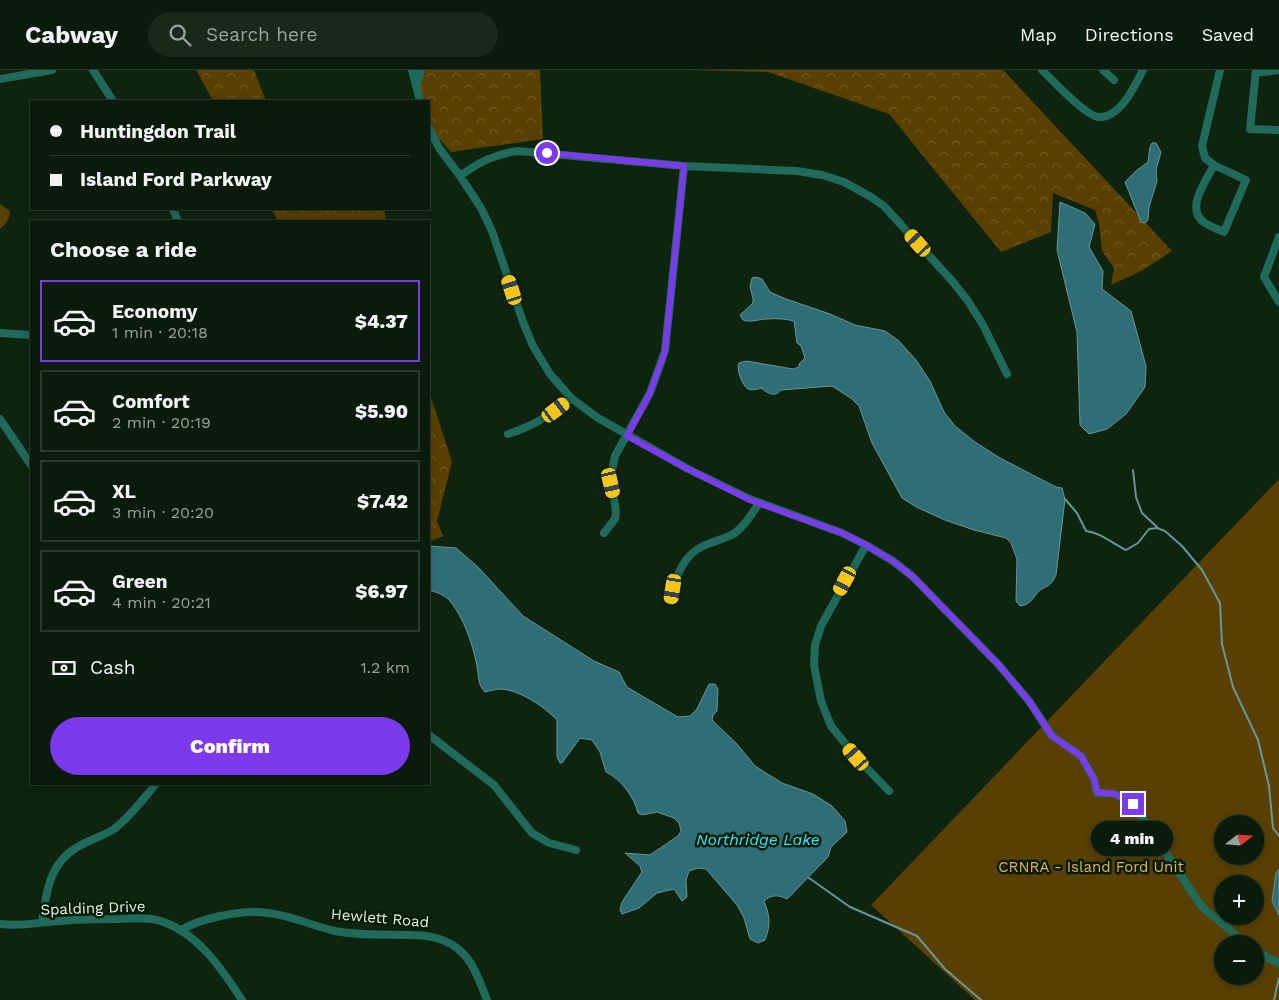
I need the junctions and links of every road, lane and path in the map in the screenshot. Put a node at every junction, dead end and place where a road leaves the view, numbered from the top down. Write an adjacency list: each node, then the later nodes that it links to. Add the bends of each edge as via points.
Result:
1 (52, 70): 11 (street)
2 (93, 70): 14 (street)
3 (412, 70): 13 (street)
4 (421, 70): 13 (street)
5 (1042, 70): 7 (street, via 1079,105 1098,117 1119,108)
6 (1103, 70): 12 (street)
7 (1143, 70)
8 (1220, 70): 18 (street, via 1202,146 1205,158)
9 (1279, 70): 10 (street)
10 (1256, 72): 17 (street, via 1250,129)
11 (0, 79)
12 (1114, 80)
13 (417, 88): 15 (street)
14 (112, 100)
15 (420, 100)
16 (430, 130): 20 (street)
17 (1279, 130)
18 (1214, 165): 18 (street, via 1246,180 1224,232 1203,222 1196,213 1197,199)
19 (684, 166): 20 (street, via 518,151 487,158); 25 (street, via 806,172 839,180 872,197 896,218 968,301); 29 (street, via 665,351 650,393)
20 (460, 176): 26 (street, via 492,231 533,346 550,374)
21 (1279, 237): 22 (street, via 1264,277)
22 (1279, 302)
23 (0, 333): 24 (street)
24 (30, 335)
25 (1007, 374)
26 (571, 398): 28 (street, via 540,422); 29 (street)
27 (0, 419): 30 (street)
28 (508, 434)
29 (627, 436): 31 (street); 32 (street, via 612,468 616,512)
30 (30, 464)
31 (759, 503): 33 (street); 34 (street, via 737,532 702,546 689,557 677,578)
32 (604, 533)
33 (866, 545): 37 (street, via 821,626 815,645 814,665 821,701 831,726); 42 (street, via 912,576 996,662 1029,701 1052,736 1081,756 1094,779 1097,792 1115,794 1133,804 1202,907)
34 (671, 602)
35 (430, 736): 38 (street, via 494,785 532,833 549,843)
36 (155, 785): 39 (street, via 115,828 76,848 60,862 48,885)
37 (889, 791)
38 (576, 850)
39 (42, 922): 40 (street, Spalding Drive); 41 (street, Spalding Drive, via 148,918)
40 (0, 924)
41 (181, 930): 45 (street, Spalding Drive, via 220,966); 46 (street, Hewlett Road, via 208,920 258,912 336,931 438,938 450,943 472,962)
42 (1235, 935)
43 (1264, 956): 44 (street)
44 (1279, 963)
45 (242, 1000)
46 (487, 1000)

